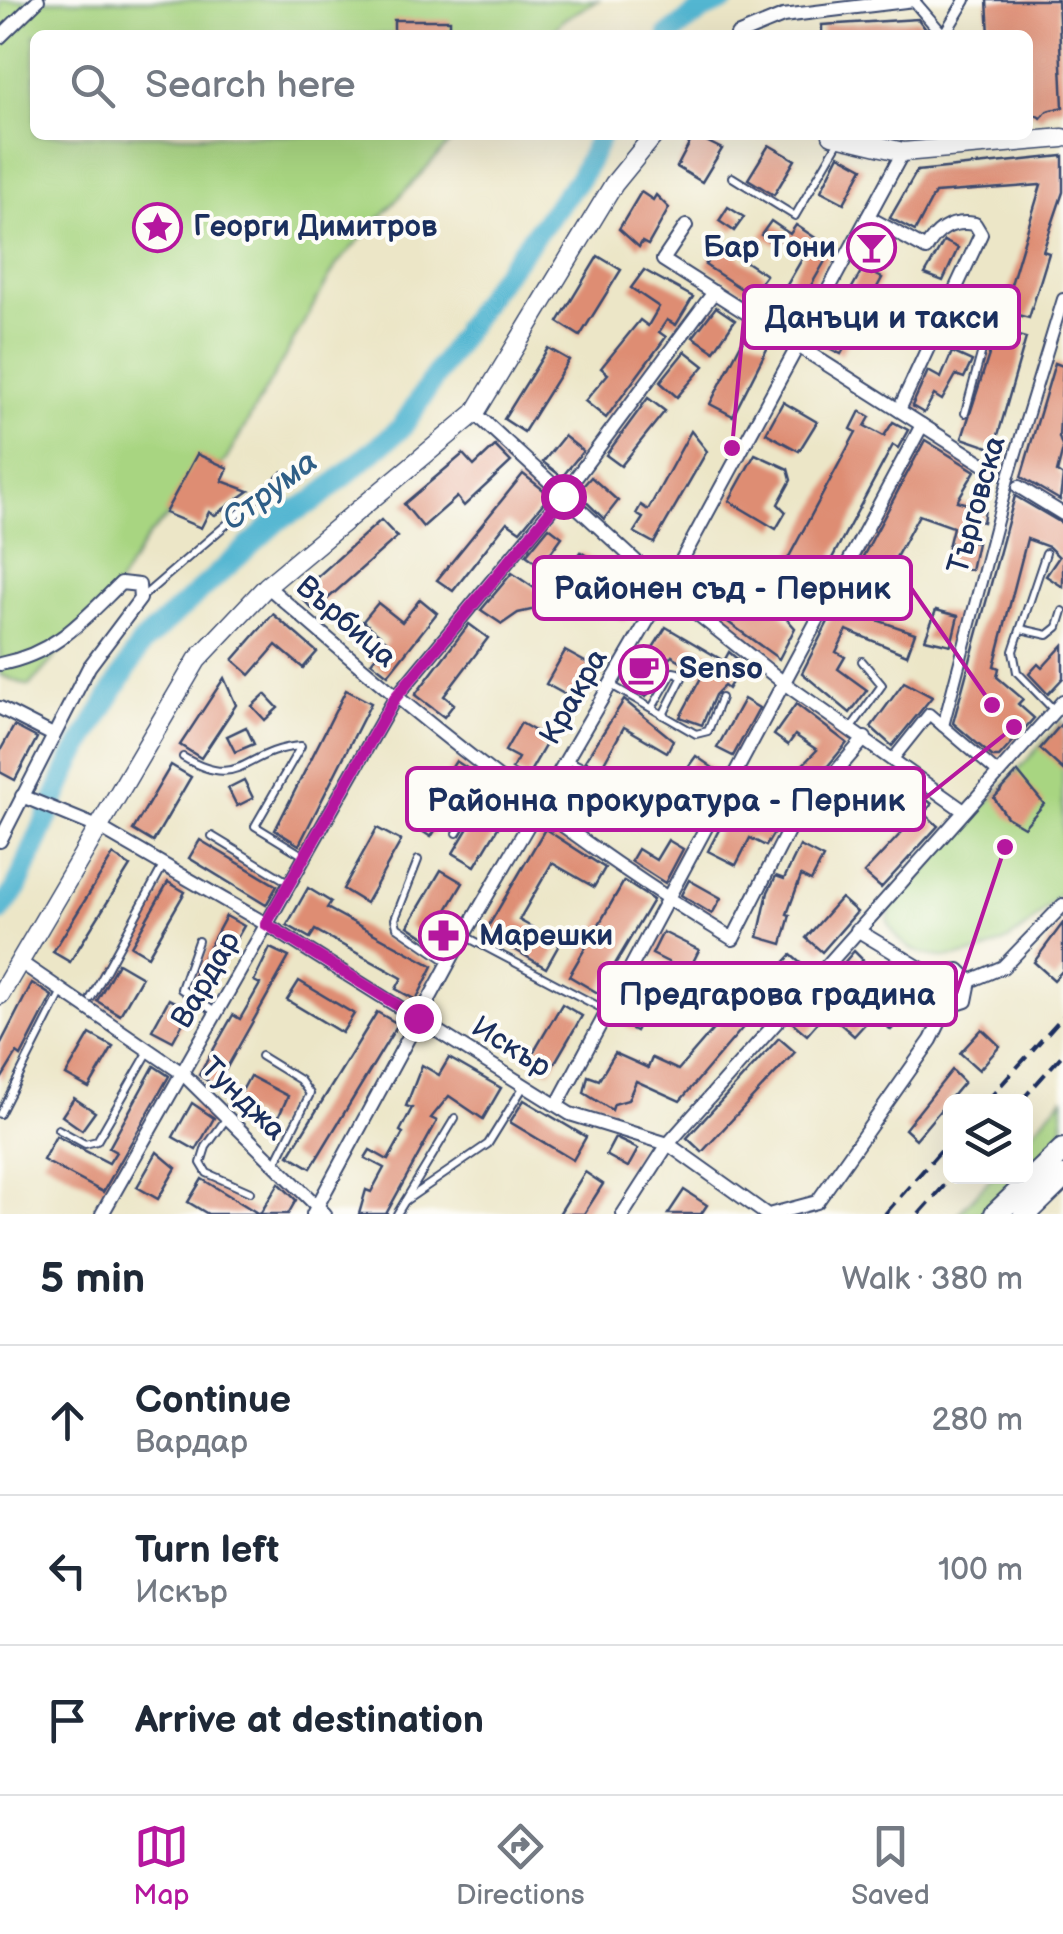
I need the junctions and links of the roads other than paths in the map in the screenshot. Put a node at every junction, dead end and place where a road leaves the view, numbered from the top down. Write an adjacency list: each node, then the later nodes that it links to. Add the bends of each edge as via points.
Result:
1 (38, 0): 7 (street)
2 (914, 0): 4 (street, via 783,16); 5 (street)
3 (965, 0): 6 (street)
4 (748, 30)
5 (939, 30)
6 (946, 30)
7 (0, 38)
8 (1063, 138): 9 (main road)
9 (1033, 139)
10 (648, 140): 23 (main road, via 614,184)
11 (836, 140): 15 (lane, via 795,216)
12 (873, 140): 14 (main road)
13 (1011, 140): 14 (main road)
14 (908, 144): 16 (street, Кракра)
15 (732, 177)
16 (868, 217): 20 (street, via 926,250 934,234 952,224 975,224 981,234); 21 (street, Кракра)
17 (686, 226): 18 (street, via 663,260)
18 (714, 292): 21 (street); 29 (street, Вардар)
19 (1063, 299): 49 (street, Търговска)
20 (940, 323): 22 (street); 24 (lane, via 984,343)
21 (798, 346): 22 (street); 34 (street, Кракра)
22 (899, 410): 25 (street)
23 (475, 413): 29 (street); 33 (main road)
24 (966, 413)
25 (922, 424): 26 (street); 41 (street)
26 (996, 472)
27 (284, 475): 36 (lane)
28 (1019, 487): 30 (street)
29 (563, 496): 32 (street); 43 (street, Вардар)
30 (1063, 514)
31 (1046, 553): 38 (lane)
32 (630, 556): 34 (street); 35 (lane)
33 (267, 586): 43 (street, Върбица); 62 (main road, via 197,660)
34 (666, 589): 41 (street); 42 (street, Кракра)
35 (602, 596)
36 (140, 599): 40 (street, via 140,585 122,584 45,650); 51 (street, via 89,668)
37 (1063, 611): 38 (lane, via 1048,634)
38 (1020, 629): 45 (lane, via 1014,664)
39 (862, 661): 50 (lane, via 882,685)
40 (0, 664)
41 (784, 682): 50 (street); 70 (street)
42 (610, 684): 47 (lane); 55 (street, Кракра)
43 (395, 698): 57 (street, Върбица); 66 (street, Вардар)
44 (721, 698): 48 (lane, via 702,734)
45 (1059, 706): 56 (street)
46 (0, 708): 51 (street)
47 (652, 708): 48 (lane); 48 (lane, via 678,672 682,678)
48 (663, 715)
49 (942, 726): 54 (street, via 928,714); 56 (street)
50 (850, 728): 52 (street)
51 (53, 736): 59 (street)
52 (865, 738): 54 (street); 70 (street, Върбица, via 792,823 733,939)
53 (183, 757): 66 (lane, via 210,772 226,772 277,748 302,746 255,826)
54 (892, 759): 61 (street)
55 (566, 760): 58 (lane); 60 (street, Кракра)
56 (998, 772): 61 (street)
57 (492, 774): 60 (street, Върбица); 63 (lane)
58 (641, 793)
59 (22, 796): 62 (street, Искър); 65 (street)
60 (537, 809): 70 (street, Върбица); 74 (street, Кракра)
61 (964, 811): 73 (street)
62 (100, 828): 68 (street, Искър); 76 (main road)
63 (457, 833)
64 (212, 836): 69 (lane)
65 (0, 841)
66 (305, 857): 69 (street, Вардар)
67 (418, 860): 77 (lane, via 396,926)
68 (164, 865): 72 (street, Искър); 82 (lane)
69 (290, 883): 72 (street, Вардар)
70 (668, 900): 84 (street)
71 (1063, 905): 79 (street, via 1003,967)
72 (266, 924): 85 (street, Вардар); 86 (street, Искър)
73 (857, 930): 78 (street); 96 (street)
74 (464, 935): 77 (street, Кракра); 84 (lane)
75 (198, 941): 85 (lane, via 181,988)
76 (20, 962): 80 (street, Тунджа); 81 (main road)
77 (449, 963): 86 (street, Кракра)
78 (935, 977): 79 (street, via 954,968); 83 (street, via 933,995)
79 (970, 981): 83 (street, via 966,1001)
80 (62, 990): 87 (street, Тунджа); 92 (lane)
81 (0, 995)
82 (91, 998)
83 (947, 1006): 102 (street, via 931,1040)
84 (607, 1011): 91 (street)
85 (216, 1013): 89 (street, Вардар)
86 (418, 1018): 90 (street, Искър); 103 (street, Кракра)
87 (149, 1051): 89 (street, Тунджа); 95 (lane, via 98,1141 85,1144)
88 (261, 1056): 98 (lane, via 310,1094)
89 (182, 1073): 93 (street, Тунджа); 104 (street, Вардар)
90 (524, 1085): 91 (street, Искър); 101 (lane, via 488,1144)
91 (556, 1105): 96 (street, Искър)
92 (0, 1114)
93 (227, 1118): 98 (street, Тунджа); 100 (lane, via 201,1163 207,1173)
94 (455, 1118): 101 (lane)
95 (58, 1129)
96 (668, 1144): 106 (street); 107 (street, Искър)
97 (1063, 1150): 108 (highway)
98 (274, 1165): 103 (street, Тунджа)
99 (1063, 1177): 109 (highway)
100 (250, 1192)
101 (404, 1201): 105 (lane)
102 (812, 1208): 107 (street)
103 (319, 1212)
104 (102, 1214)
105 (397, 1214)
106 (623, 1214)
107 (769, 1214)
108 (996, 1214)
109 (1025, 1214)

